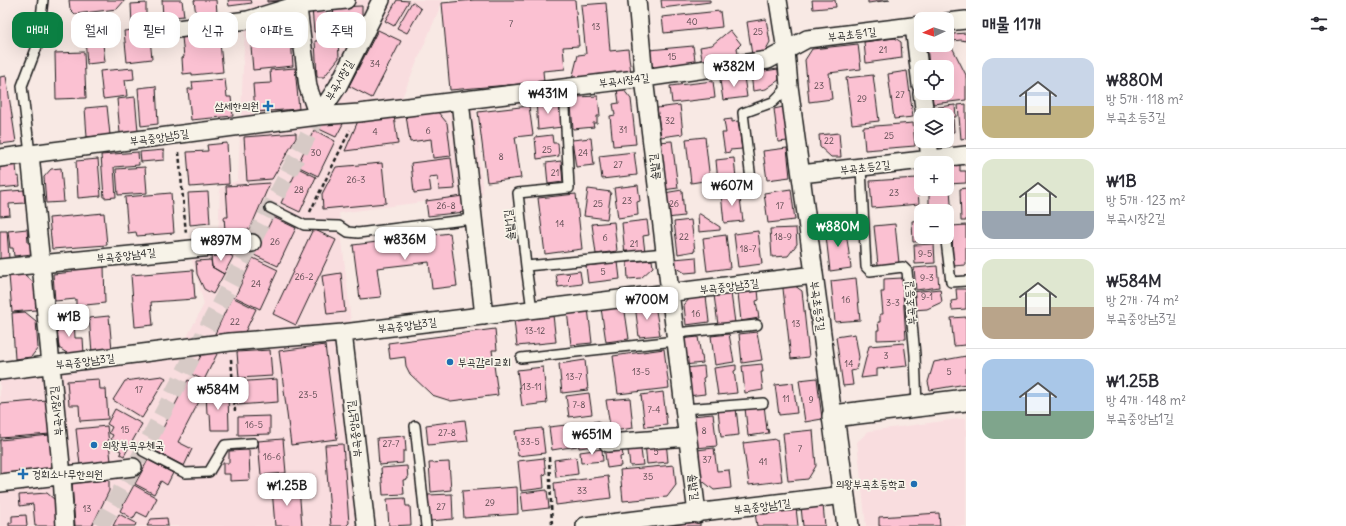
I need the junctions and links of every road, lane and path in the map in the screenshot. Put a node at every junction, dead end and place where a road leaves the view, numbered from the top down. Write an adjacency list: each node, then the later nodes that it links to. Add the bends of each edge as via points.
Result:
1 (43, 0): 19 (lane, via 38,44 22,86)
2 (346, 0): 6 (street)
3 (381, 0): 17 (street, 부곡시장길, via 338,86)
4 (637, 0): 12 (street, 솔밭길)
5 (778, 0): 11 (street, 부곡초등3길)
6 (298, 2): 10 (street, via 248,20); 17 (street, via 308,87)
7 (966, 20): 8 (street)
8 (954, 21)
9 (914, 26): 11 (street, 부곡초등1길, via 807,39)
10 (180, 29)
11 (786, 51): 12 (street, 부곡시장4길, via 768,60); 13 (street, 부곡초등3길)
12 (644, 78): 14 (street, 부곡시장4길); 33 (street, 솔밭길)
13 (789, 86): 25 (street, 부곡초등3길); 26 (lane, via 773,102 743,113)
14 (564, 88): 15 (street, 부곡시장4길); 35 (lane, 솔밭1길, via 569,188 518,193)
15 (460, 101): 16 (street, 부곡시장4길); 41 (street)
16 (359, 113): 17 (street, 부곡시장4길); 29 (path)
17 (318, 116): 18 (street, 부곡중앙남5길)
18 (177, 134): 19 (street, 부곡중앙남5길); 32 (path)
19 (30, 154): 22 (street, 부곡중앙남5길); 34 (street, 부곡시장2길)
20 (966, 155): 21 (street, 부곡초등2길)
21 (954, 156)
22 (0, 158)
23 (914, 161): 24 (street, 부곡초등2길)
24 (861, 168): 25 (street, 부곡초등2길); 51 (lane, 부곡초등길, via 866,267 870,271 903,268 907,271)
25 (801, 174): 37 (street, 부곡초등3길)
26 (751, 180)
27 (270, 208): 29 (lane)
28 (464, 220): 29 (lane, via 358,233 348,232 339,226)
29 (304, 225)
30 (252, 242): 32 (street, 부곡중앙남4길)
31 (946, 244): 38 (lane, via 951,282)
32 (187, 249): 34 (street, 부곡중앙남4길)
33 (665, 253): 35 (lane); 39 (street, 솔밭길)
34 (40, 263): 36 (street, 부곡중앙남4길); 47 (street, 부곡시장2길)
35 (526, 266): 40 (lane)
36 (0, 268)
37 (814, 275): 39 (street, 부곡중앙남3길); 54 (street, 부곡초등3길)
38 (966, 281)
39 (670, 293): 40 (street, 부곡중앙남3길); 44 (street, 솔밭길)
40 (532, 310): 41 (street, 부곡중앙남3길)
41 (484, 316): 43 (street, 부곡중앙남3길)
42 (757, 325): 44 (lane)
43 (343, 333): 45 (street, 부곡중앙남3길); 67 (street, 부곡중앙남1길)
44 (676, 337): 46 (lane); 52 (street, 솔밭길)
45 (230, 342): 47 (street, 부곡중앙남3길); 53 (path)
46 (521, 358)
47 (52, 365): 48 (street, 부곡중앙남3길); 62 (street, 부곡시장2길)
48 (0, 371)
49 (966, 400): 51 (street)
50 (763, 403): 52 (lane)
51 (917, 406): 54 (street)
52 (684, 409): 56 (street, 솔밭길)
53 (235, 411)
54 (833, 416): 64 (street, 부곡초등3길)
55 (415, 426): 68 (lane)
56 (688, 437): 58 (street); 65 (street, 솔밭길)
57 (253, 443): 59 (lane, via 225,445 209,472 184,473)
58 (608, 443)
59 (143, 451)
60 (549, 457): 69 (path)
61 (133, 467): 62 (street)
62 (62, 475): 63 (street); 66 (street, 부곡시장2길)
63 (0, 483)
64 (844, 496): 65 (street, 부곡중앙남1길); 71 (street, 부곡초등3길)
65 (697, 514): 70 (street, 부곡중앙남1길)
66 (65, 526)
67 (366, 526)
68 (426, 526)
69 (552, 526)
70 (585, 526)
71 (848, 526)

